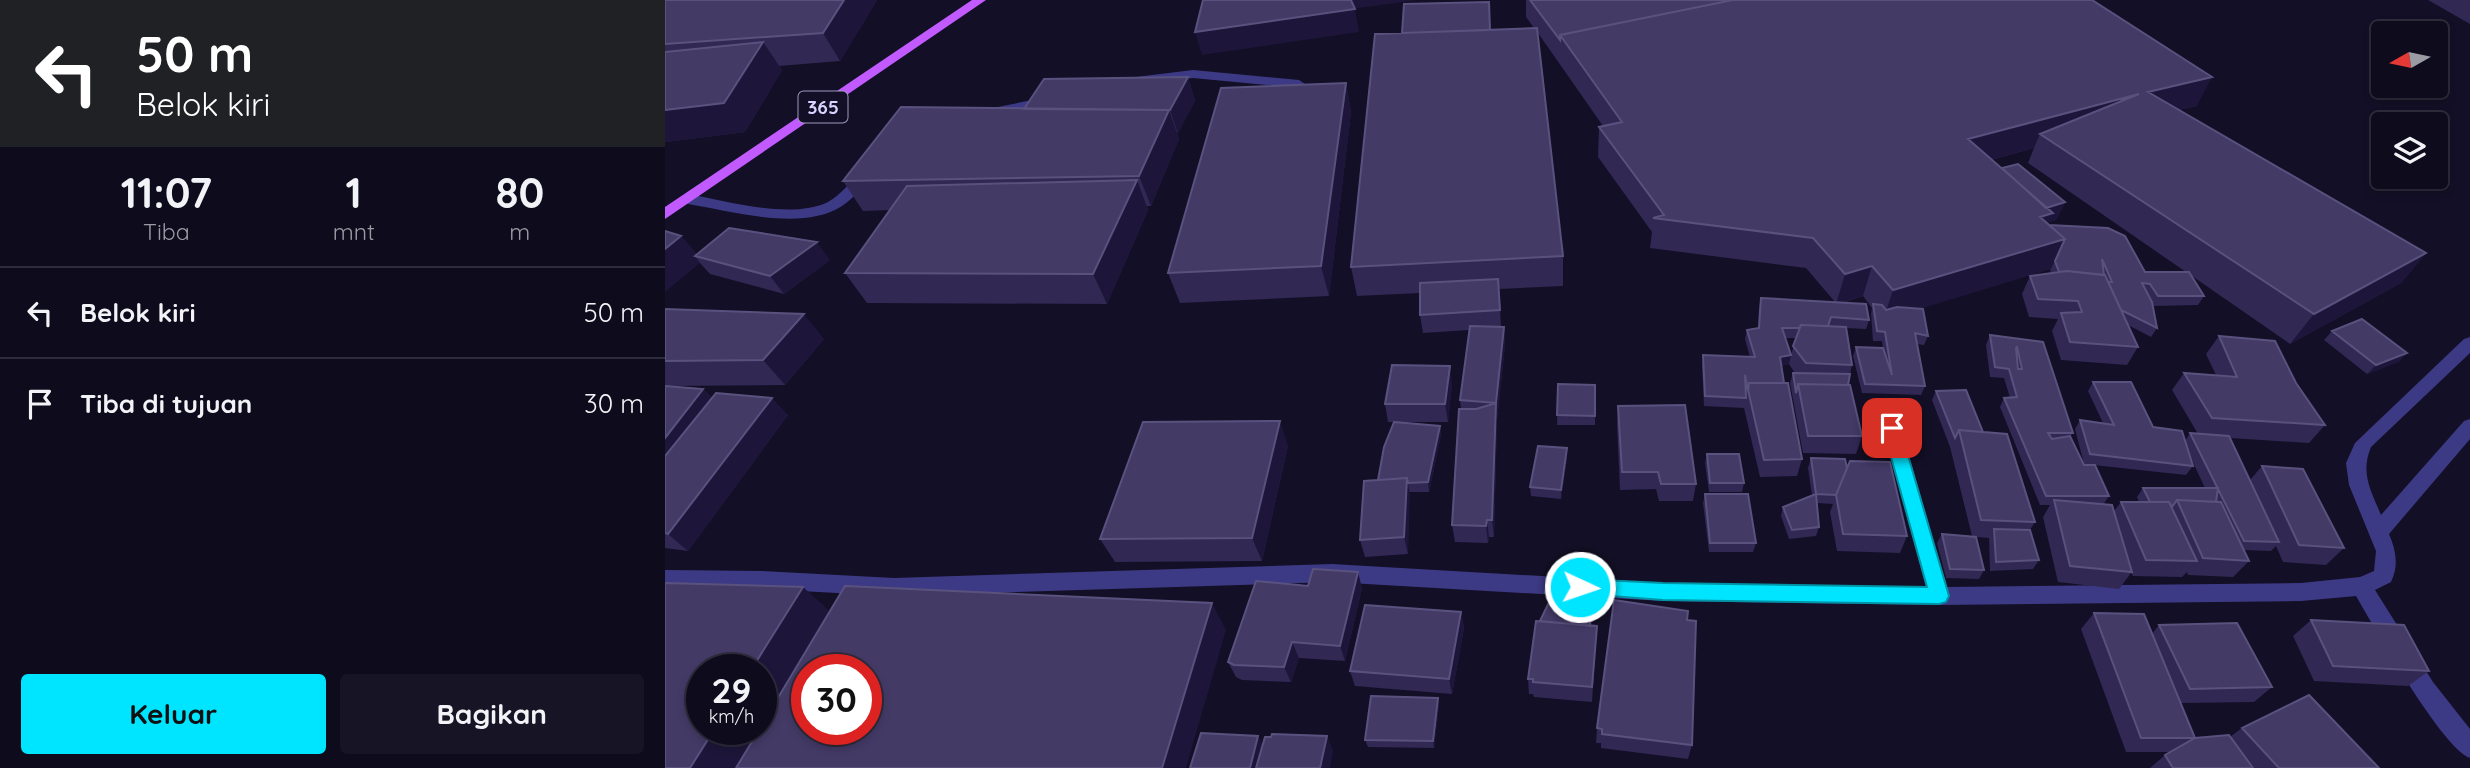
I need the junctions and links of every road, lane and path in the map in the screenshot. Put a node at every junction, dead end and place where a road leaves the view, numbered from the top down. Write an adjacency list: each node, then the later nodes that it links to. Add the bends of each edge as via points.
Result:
1 (980, 0): 7 (main road, 365)
2 (1127, 83): 3 (street, via 1193,74)
3 (1299, 84)
4 (1066, 96): 5 (street)
5 (967, 117)
6 (876, 163): 7 (street, via 841,200 808,212)
7 (688, 199): 8 (main road, 365)
8 (665, 214)
9 (2470, 343): 12 (street, via 2364,443 2355,463)
10 (2470, 426): 12 (street)
11 (1892, 428): 15 (street)
12 (2379, 532): 14 (street, via 2386,551 2384,576)
13 (665, 579): 15 (street, via 894,587 1332,573 1663,592)
14 (2361, 586): 15 (street, via 2301,592); 16 (street, via 2418,678)
15 (1939, 596)
16 (2470, 747)

